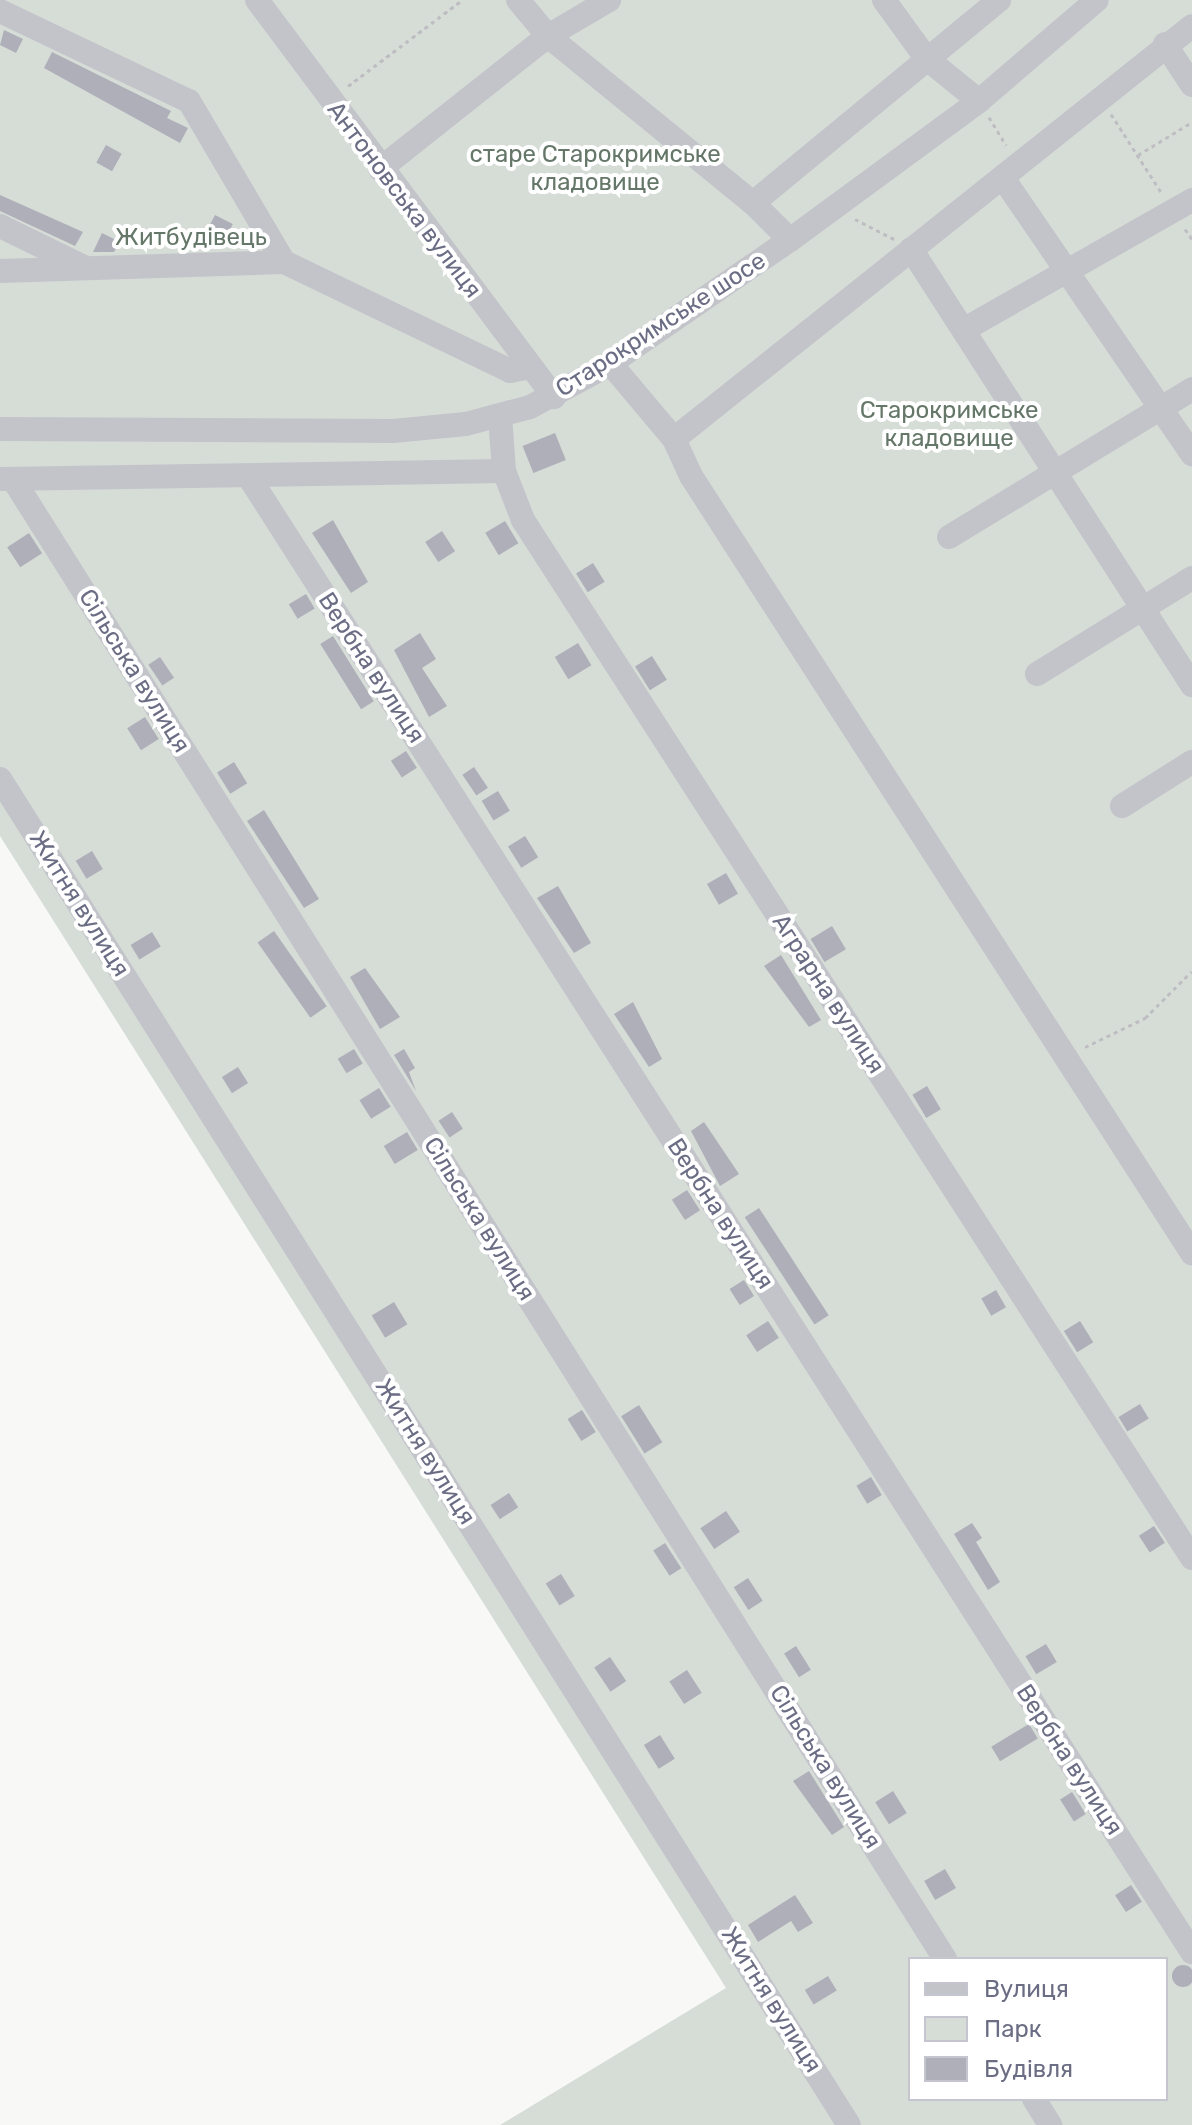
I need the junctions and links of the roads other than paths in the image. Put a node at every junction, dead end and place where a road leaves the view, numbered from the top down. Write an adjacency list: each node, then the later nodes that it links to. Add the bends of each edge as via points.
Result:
1 (257, 0): 14 (street, Антоновська вулиця)
2 (518, 0): 9 (street)
3 (609, 0): 9 (street)
4 (884, 0): 11 (street)
5 (999, 0): 11 (street)
6 (1097, 0): 13 (street, Старокримське шосе)
7 (5, 10): 21 (street, via 189,101)
8 (1192, 26): 10 (street)
9 (548, 36): 14 (street); 16 (street)
10 (1165, 44): 12 (street); 15 (street)
11 (926, 58): 13 (street); 16 (street)
12 (1192, 85)
13 (979, 101): 19 (street, Старокримське шосе)
14 (380, 169): 27 (street, Антоновська вулиця)
15 (1011, 172): 20 (street); 23 (street)
16 (753, 203): 19 (street)
17 (1183, 205): 23 (street)
18 (0, 226): 22 (street)
19 (790, 240): 26 (street, Старокримське шосе)
20 (911, 249): 25 (street); 33 (street)
21 (284, 262): 22 (street); 27 (street, via 510,371)
22 (89, 269): 24 (street)
23 (1069, 270): 25 (street); 30 (street)
24 (0, 271)
25 (965, 329): 36 (street)
26 (610, 363): 29 (street, Старокримське шосе); 33 (street)
27 (531, 367): 29 (street, Антоновська вулиця)
28 (1192, 389): 30 (street)
29 (554, 397): 31 (street, Старокримське шосе)
30 (1161, 408): 34 (street); 36 (street)
31 (500, 416): 32 (street, Старокримське шосе, via 393,431); 35 (street, Аграрна вулиця)
32 (0, 429)
33 (674, 439): 47 (street, via 699,490)
34 (1192, 454)
35 (504, 471): 37 (street); 48 (street, Аграрна вулиця, via 523,520)
36 (1057, 471): 39 (street); 41 (street)
37 (249, 477): 38 (street); 49 (street, Вербна вулиця)
38 (6, 479): 50 (street, Сільська вулиця)
39 (949, 537)
40 (1192, 578): 41 (street)
41 (1144, 608): 42 (street); 43 (street)
42 (1037, 674)
43 (1192, 685)
44 (1192, 762): 46 (street)
45 (0, 779): 52 (street, Житня вулиця)
46 (1122, 806)
47 (1192, 1253)
48 (1192, 1558)
49 (1192, 1952)
50 (944, 1957)
51 (1035, 2101): 53 (street)
52 (849, 2125)
53 (1050, 2125)

